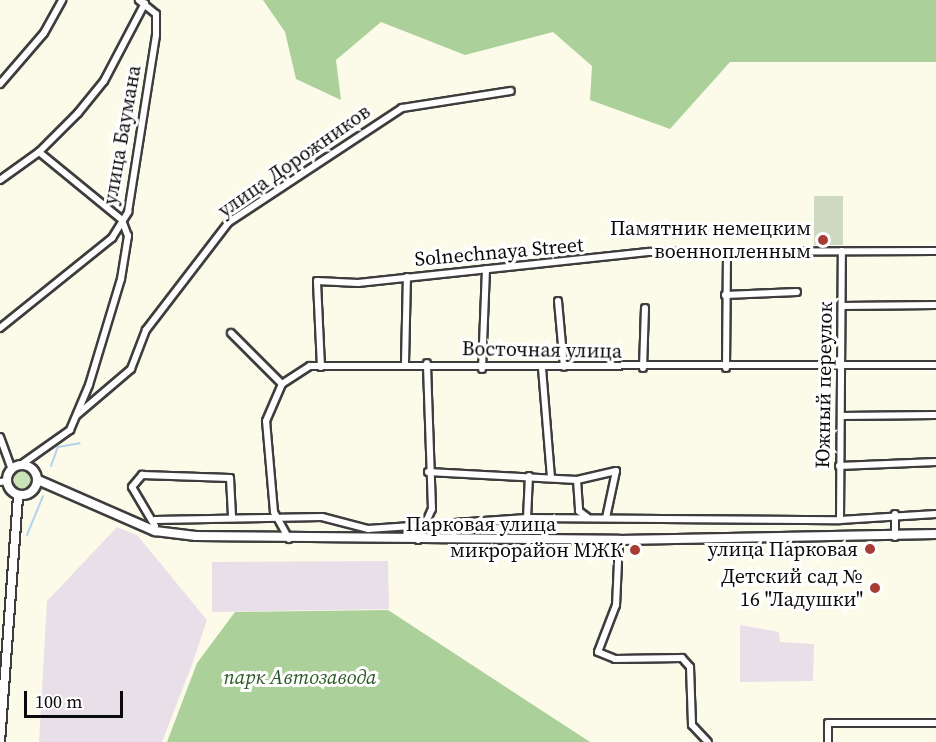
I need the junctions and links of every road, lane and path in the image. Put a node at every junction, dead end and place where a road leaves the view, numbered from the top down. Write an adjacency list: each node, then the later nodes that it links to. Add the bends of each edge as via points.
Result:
1 (62, 0): 3 (street, via 44,33)
2 (142, 1): 5 (street, via 104,81); 7 (street, улица Баумана, via 156,14 156,35 145,124)
3 (0, 84)
4 (511, 91): 32 (street, улица Дорожников, via 402,108 230,222 146,330 130,369)
5 (39, 152): 6 (street); 7 (street)
6 (0, 180)
7 (122, 220): 19 (street, улица Баумана, via 112,238 62,283); 32 (street, via 128,236 121,279)
8 (842, 251): 9 (street, Solnechnaya Street); 10 (street, Solnechnaya Street); 17 (street, Южный переулок)
9 (936, 251)
10 (727, 255): 11 (street, Solnechnaya Street, via 650,252); 14 (street)
11 (486, 269): 12 (street, Solnechnaya Street); 29 (street)
12 (407, 277): 21 (street); 24 (street, Solnechnaya Street, via 317,281)
13 (797, 292): 14 (street)
14 (725, 295): 28 (street)
15 (558, 301): 26 (street)
16 (936, 305): 17 (street)
17 (842, 306): 25 (street, Южный переулок)
18 (645, 308): 27 (street)
19 (0, 328)
20 (231, 333): 31 (street)
21 (405, 363): 22 (street, Восточная улица); 24 (street, Восточная улица)
22 (427, 363): 29 (street, Восточная улица); 40 (street)
23 (936, 365): 25 (street, Восточная улица)
24 (321, 367): 31 (street, Восточная улица, via 300,369)
25 (841, 367): 28 (street, Восточная улица); 34 (street, Южный переулок)
26 (564, 368): 27 (street, Восточная улица); 30 (street, Восточная улица)
27 (643, 368): 28 (street, Восточная улица)
28 (726, 368)
29 (482, 369): 30 (street, Восточная улица)
30 (542, 369): 42 (street)
31 (282, 384): 50 (street, via 266,421)
32 (77, 415): 37 (street, via 53,446)
33 (936, 415): 34 (street)
34 (842, 416): 38 (street, Южный переулок)
35 (0, 437): 39 (street)
36 (936, 462): 38 (street)
37 (22, 464): 39 (street); 43 (street, via 31,467)
38 (839, 466): 54 (street, Южный переулок)
39 (11, 468): 45 (street)
40 (428, 472): 41 (street); 55 (street)
41 (529, 476): 42 (street); 52 (street)
42 (551, 477): 44 (street)
43 (38, 480): 46 (street, via 32,492); 59 (street, Парковая улица, via 155,531)
44 (577, 480): 51 (street, via 579,511); 53 (street, via 616,471)
45 (3, 482): 46 (street)
46 (18, 495): 64 (street)
47 (895, 514): 48 (street); 54 (street); 58 (street)
48 (936, 514)
49 (232, 516): 49 (street, via 230,478 142,475 132,487 155,523); 50 (street)
50 (278, 516): 56 (street); 59 (street)
51 (587, 517): 52 (street); 53 (street)
52 (527, 518): 55 (street)
53 (606, 518): 54 (street)
54 (840, 520)
55 (429, 522): 56 (street); 62 (street)
56 (385, 529): 60 (street)
57 (936, 534): 58 (street, Парковая улица)
58 (895, 538): 61 (street, Парковая улица)
59 (289, 539): 60 (street, Парковая улица)
60 (388, 540): 62 (street, Парковая улица)
61 (619, 540): 62 (street, Парковая улица); 65 (street, via 616,604 598,652 615,659 682,658 690,667 692,725)
62 (417, 541)
63 (936, 723): 66 (street, via 828,723)
64 (0, 742)
65 (708, 742)
66 (828, 742)

